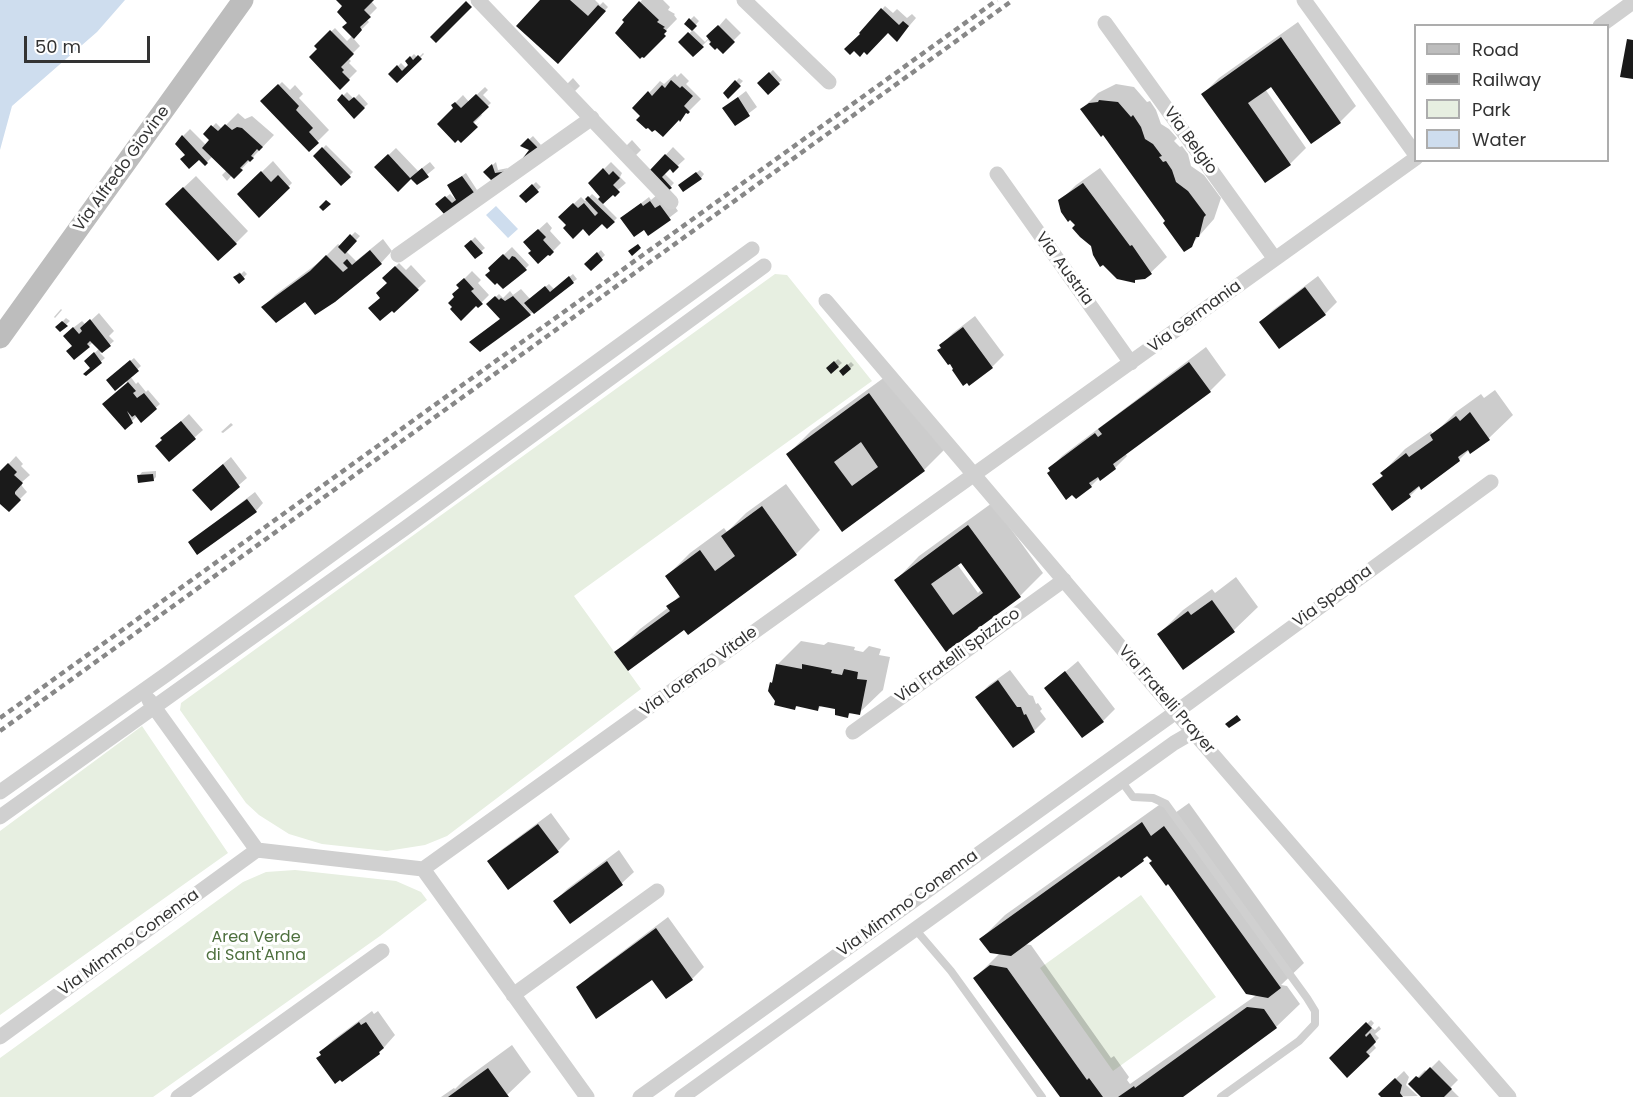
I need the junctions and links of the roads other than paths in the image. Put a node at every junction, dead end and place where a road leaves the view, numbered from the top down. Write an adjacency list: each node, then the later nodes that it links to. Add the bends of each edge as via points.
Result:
1 (243, 0): 19 (main road, Via Alfredo Giovine)
2 (478, 0): 9 (street)
3 (744, 0): 8 (street)
4 (1304, 0): 10 (street)
5 (1633, 2): 7 (street)
6 (1106, 23): 16 (street, Via Belgio)
7 (1603, 24)
8 (829, 82)
9 (592, 118): 13 (street); 15 (street)
10 (1414, 154)
11 (1414, 158): 16 (street, Via Germania)
12 (997, 174): 20 (street, Via Austria)
13 (672, 202)
14 (752, 249): 24 (street)
15 (398, 255)
16 (1275, 260): 20 (street, Via Germania)
17 (764, 266): 25 (street)
18 (826, 301): 21 (street, Via Fratelli Prayer)
19 (0, 338)
20 (1131, 363): 21 (street, Via Germania)
21 (975, 475): 23 (street, Via Fratelli Prayer); 33 (street, Via Lorenzo Vitale)
22 (1491, 482): 26 (street, Via Spagna)
23 (1064, 580): 26 (street, Via Fratelli Prayer); 27 (street, Via Fratelli Spizzico)
24 (143, 691): 25 (street); 30 (street)
25 (154, 708): 31 (street); 32 (street)
26 (1176, 712): 28 (street, Via Fratelli Prayer); 35 (street, Via Mimmo Conenna)
27 (853, 732)
28 (1193, 732): 29 (street, Via Mimmo Conenna); 48 (street, Via Fratelli Prayer)
29 (1122, 782): 37 (street, Via Mimmo Conenna); 47 (lane, via 1133,796 1166,804 1315,1011 1315,1024 1299,1041)
30 (0, 792)
31 (0, 817)
32 (257, 850): 33 (street); 41 (street, Via Mimmo Conenna)
33 (423, 869): 40 (street)
34 (657, 891): 40 (street)
35 (901, 909): 36 (street, Via Mimmo Conenna); 37 (street)
36 (876, 927): 38 (street); 44 (street, Via Mimmo Conenna)
37 (915, 929): 38 (street, Via Mimmo Conenna); 46 (lane, via 951,971)
38 (892, 946): 45 (street, Via Mimmo Conenna)
39 (382, 951): 42 (street)
40 (513, 995): 43 (street)
41 (0, 1036)
42 (178, 1097)
43 (587, 1097)
44 (640, 1097)
45 (682, 1097)
46 (1042, 1097)
47 (1221, 1097)
48 (1509, 1097)

